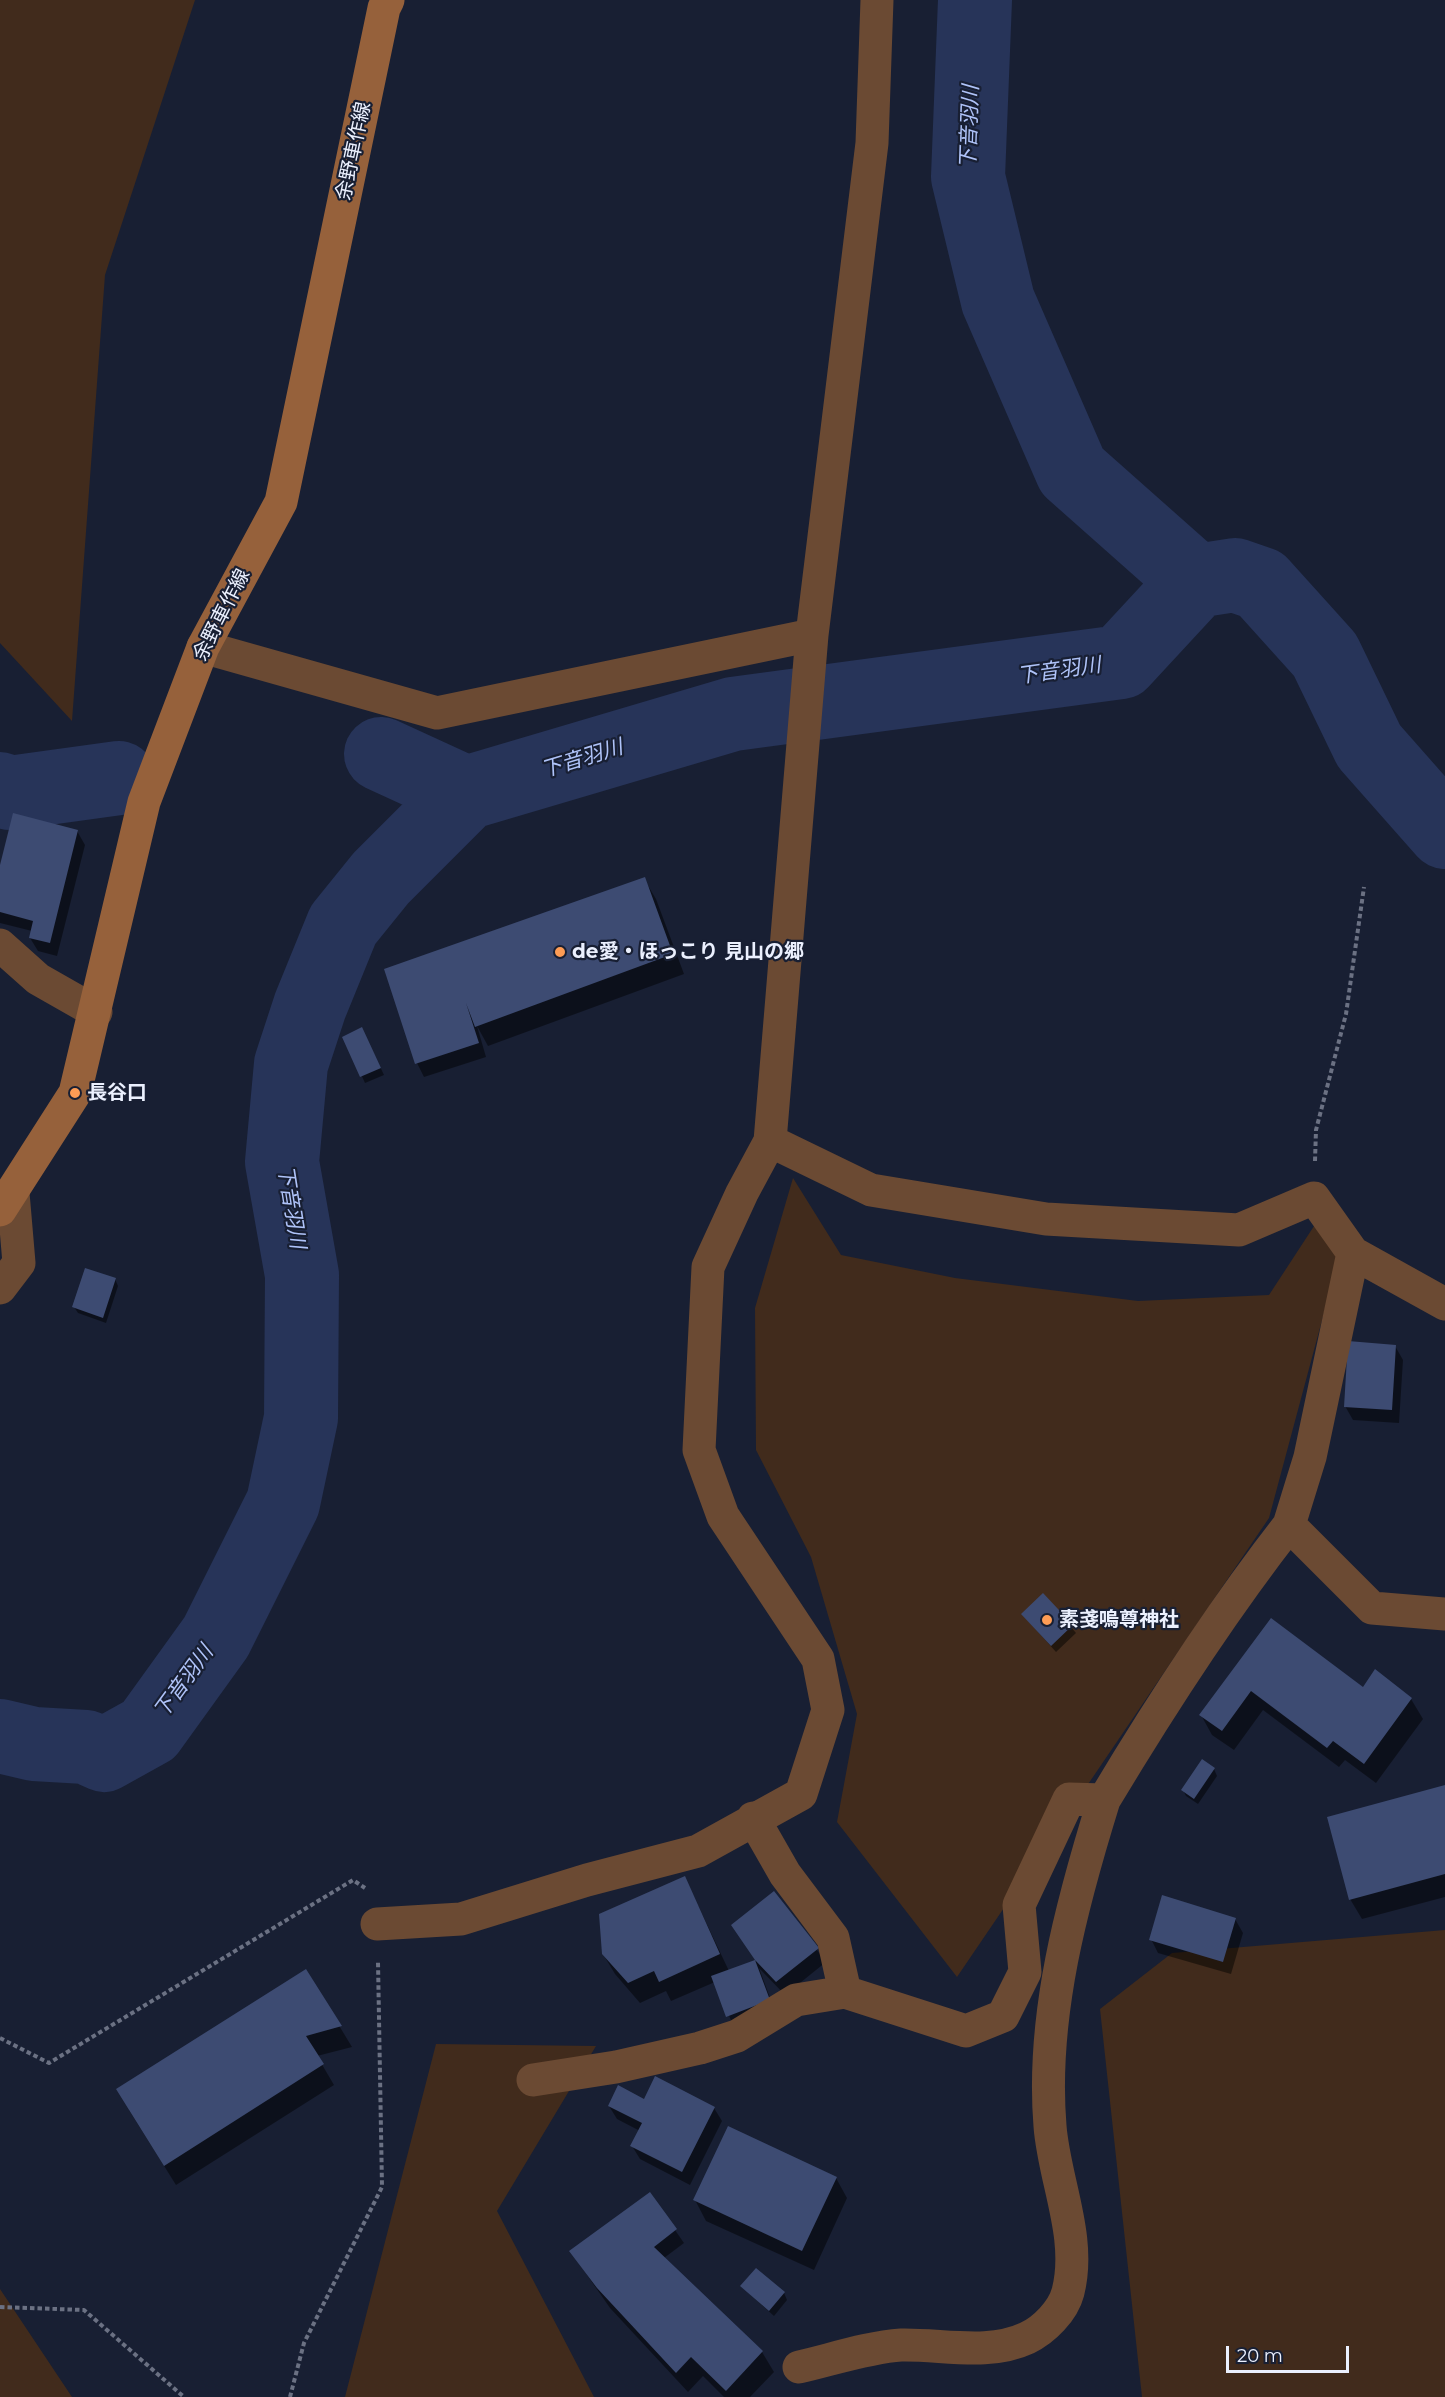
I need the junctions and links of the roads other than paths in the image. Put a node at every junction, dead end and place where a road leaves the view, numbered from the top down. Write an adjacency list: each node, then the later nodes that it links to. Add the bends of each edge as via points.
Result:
1 (388, 0): 4 (main road, 余野車作線, via 281,502)
2 (877, 0): 3 (street, via 872,143)
3 (812, 634): 4 (street, via 437,713); 7 (street)
4 (203, 647): 6 (main road, 余野車作線, via 144,802)
5 (0, 945): 6 (street, via 38,979)
6 (96, 1012): 8 (main road, 余野車作線, via 75,1093)
7 (770, 1141): 9 (street, via 871,1190 1046,1219 1239,1230 1314,1198); 15 (street, via 708,1267 699,1450 723,1516 818,1659 828,1710 801,1794)
8 (6, 1201): 10 (street, via 19,1263)
9 (1353, 1253): 11 (street); 12 (street, via 1311,1457)
10 (0, 1288)
11 (1445, 1304)
12 (1289, 1525): 13 (street, via 1372,1608); 14 (street, via 1161,1704)
13 (1445, 1614)
14 (1104, 1800): 17 (street, via 1069,1799 1019,1905 1025,1972 1003,2016 966,2031); 19 (street, via 1068,1934 1051,2038 1050,2126 1072,2246 1068,2292 1054,2318 1028,2338 997,2348 898,2345)
15 (753, 1818): 16 (street, via 698,1851 461,1919); 17 (street, via 785,1874 833,1938)
16 (377, 1924)
17 (844, 1992): 18 (street, via 796,2000 737,2036 700,2048)
18 (533, 2080)
19 (799, 2367)

